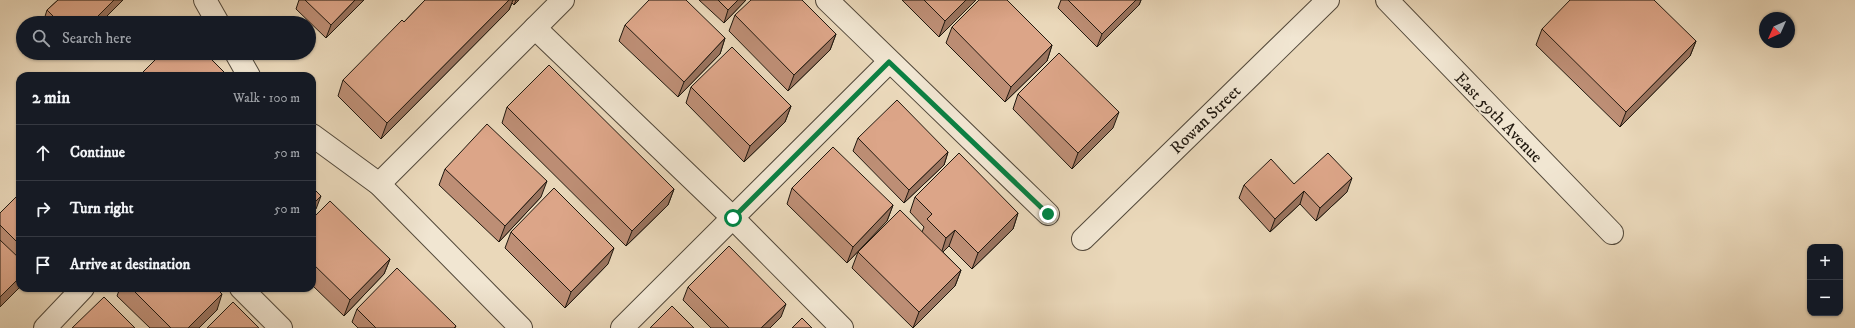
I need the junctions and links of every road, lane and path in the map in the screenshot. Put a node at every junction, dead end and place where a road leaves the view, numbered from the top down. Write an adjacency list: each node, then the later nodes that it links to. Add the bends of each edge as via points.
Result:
1 (205, 0): 6 (street)
2 (563, 0): 7 (street)
3 (827, 0): 9 (street)
4 (1328, 0): 16 (street, Rowan Street)
5 (1387, 0): 15 (street, East 59th Avenue)
6 (214, 16)
7 (535, 28): 12 (street); 14 (street)
8 (240, 60): 10 (street)
9 (889, 62): 13 (street); 14 (street)
10 (247, 72)
11 (316, 138): 12 (street)
12 (379, 184): 21 (street)
13 (1048, 214)
14 (733, 218): 22 (street); 23 (street)
15 (1612, 233)
16 (1083, 239)
17 (79, 292): 19 (street)
18 (245, 292): 20 (street)
19 (44, 328)
20 (281, 328)
21 (521, 328)
22 (622, 328)
23 (842, 328)

